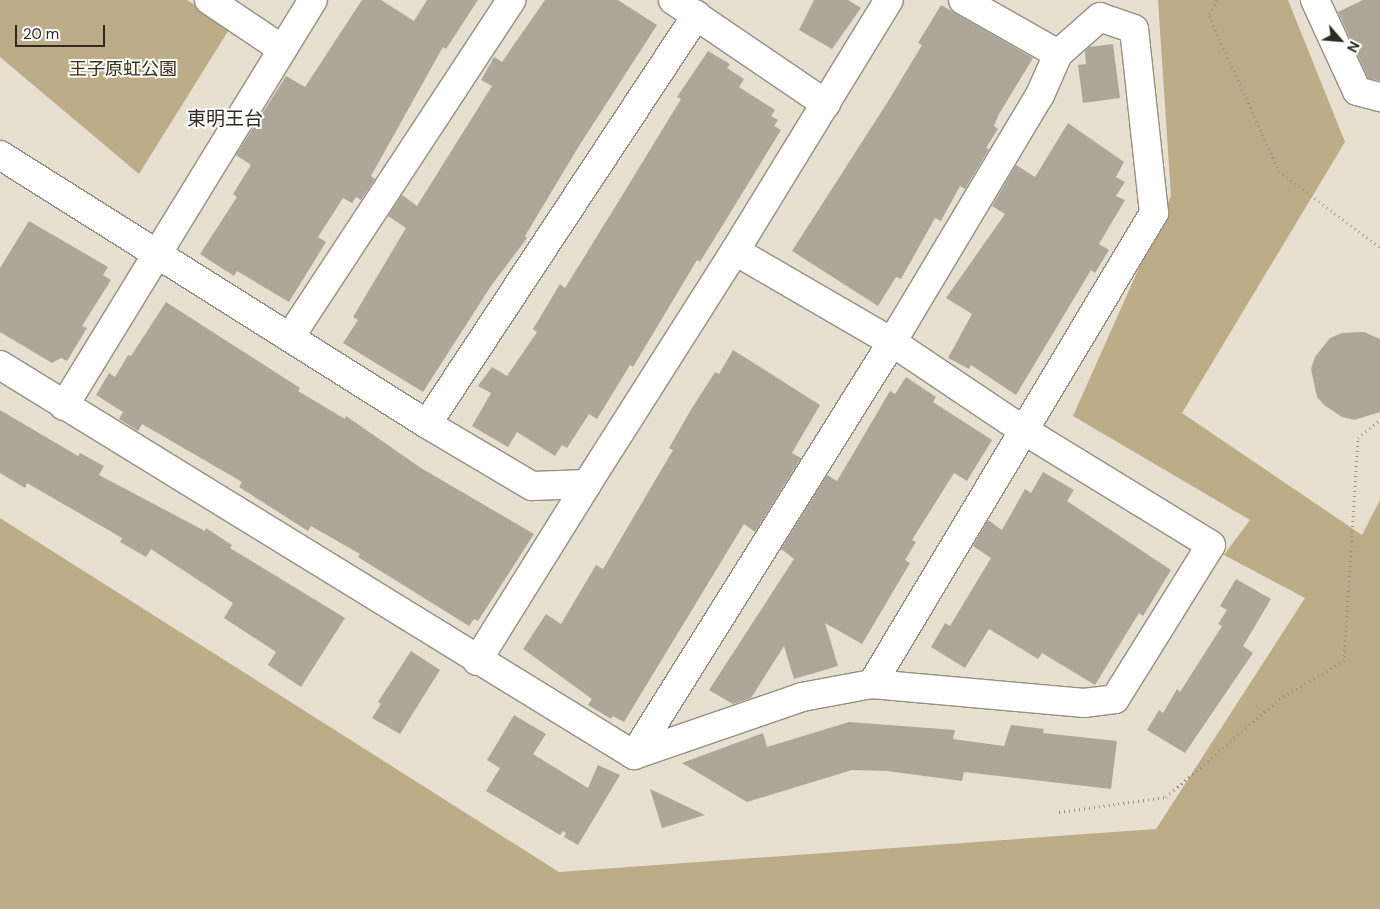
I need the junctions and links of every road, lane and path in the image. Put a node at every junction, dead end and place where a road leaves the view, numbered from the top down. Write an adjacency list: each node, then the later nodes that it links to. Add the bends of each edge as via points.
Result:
1 (209, 0): 10 (street)
2 (313, 0): 10 (street)
3 (511, 0): 18 (street)
4 (672, 0): 9 (street)
5 (889, 0): 13 (street)
6 (963, 0): 11 (street)
7 (1217, 0): 15 (path, via 1209,16 1279,171)
8 (1315, 0): 12 (street, via 1357,91)
9 (697, 15): 13 (street); 23 (street)
10 (282, 49): 17 (street)
11 (1058, 54): 19 (street, via 1040,95); 24 (street, via 1100,17 1134,29 1154,212)
12 (1380, 98)
13 (826, 104): 16 (street)
14 (0, 155): 17 (street)
15 (1380, 246)
16 (735, 251): 19 (street); 25 (street)
17 (157, 252): 18 (street); 21 (street)
18 (290, 337): 23 (street)
19 (892, 342): 24 (street); 28 (street)
20 (0, 365): 21 (street)
21 (64, 406): 26 (street)
22 (1380, 420): 29 (path, via 1358,438 1344,661 1279,699 1166,797)
23 (427, 424): 25 (street, via 532,486)
24 (1022, 430): 27 (street); 27 (street, via 1210,545 1115,699 1084,703)
25 (587, 484): 26 (street)
26 (477, 662): 28 (street)
27 (872, 684): 28 (street, via 802,698)
28 (634, 755)
29 (1059, 812)

